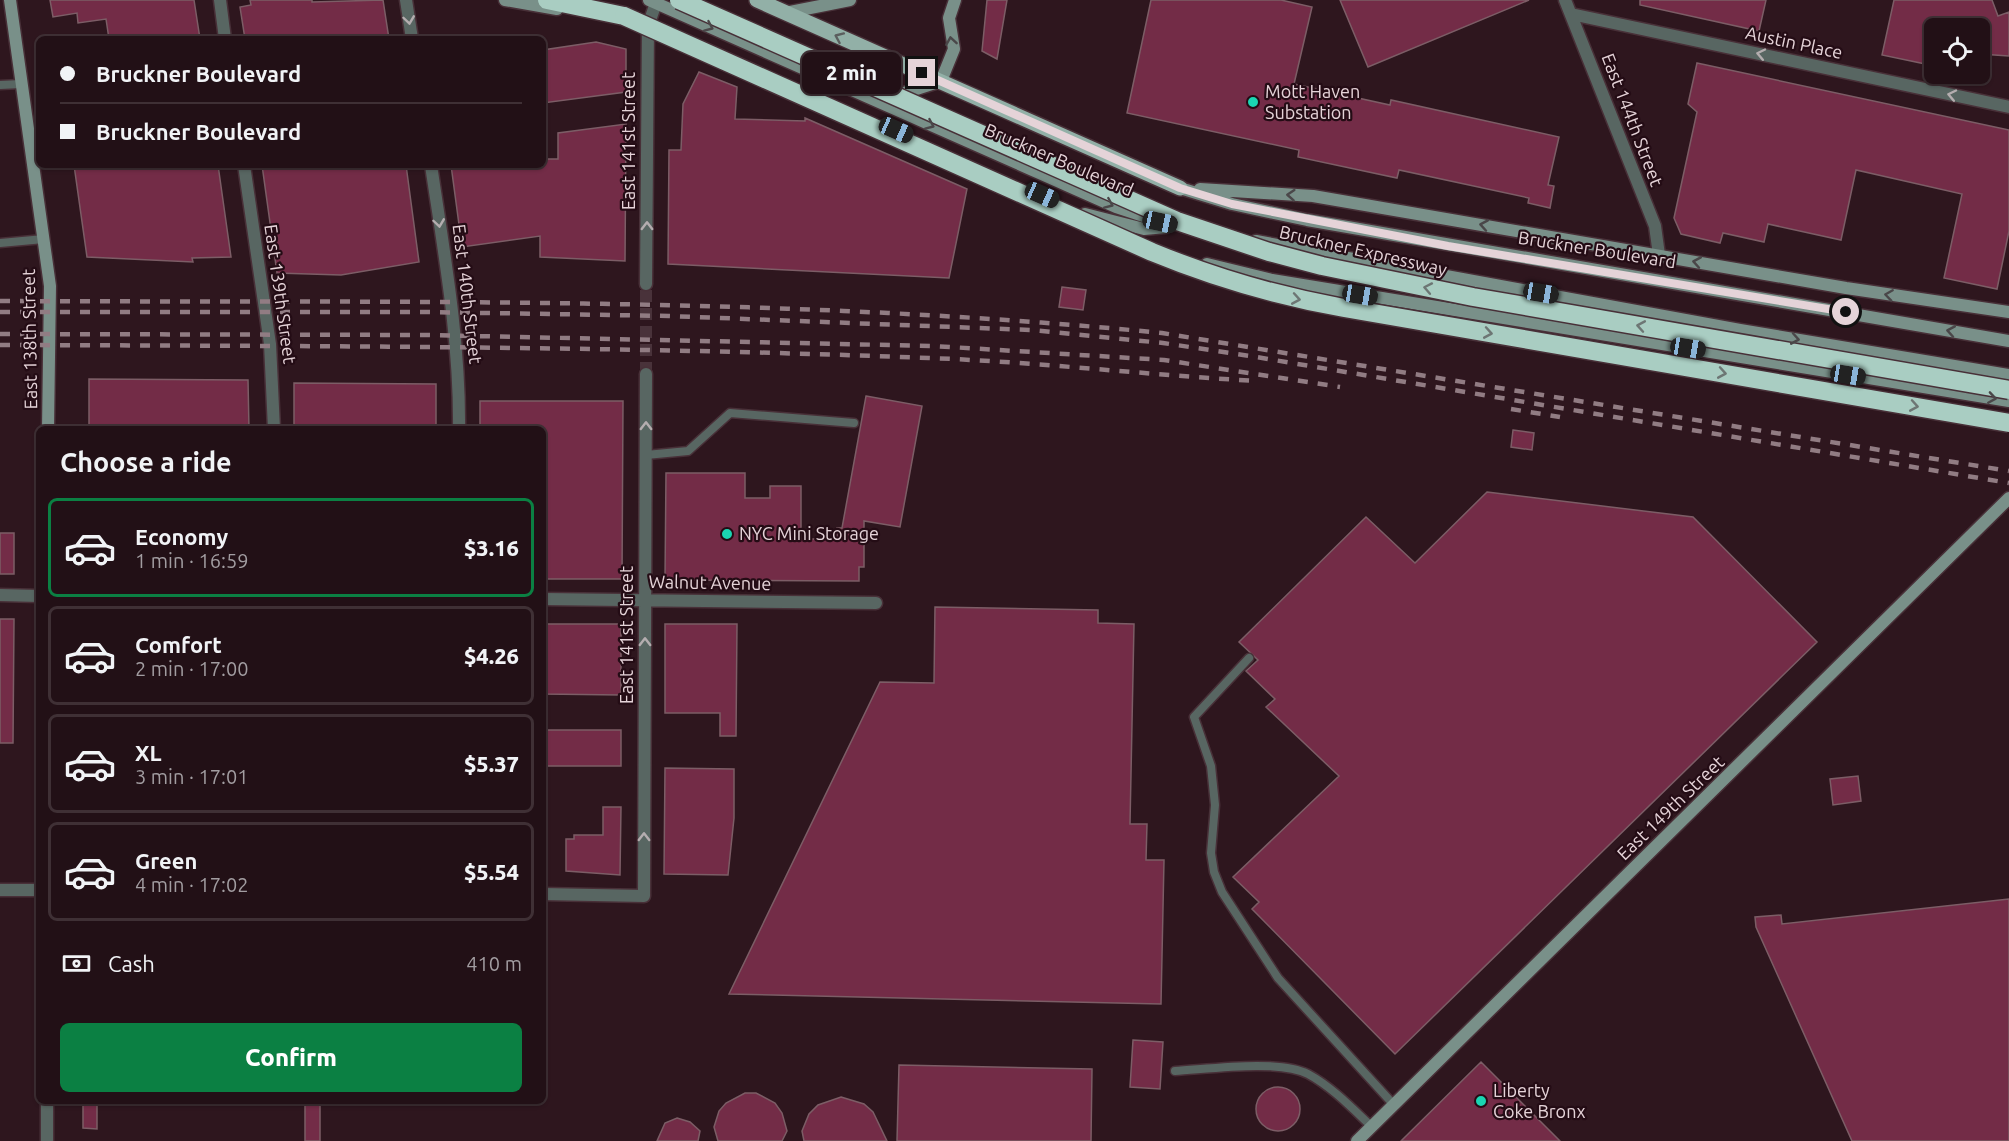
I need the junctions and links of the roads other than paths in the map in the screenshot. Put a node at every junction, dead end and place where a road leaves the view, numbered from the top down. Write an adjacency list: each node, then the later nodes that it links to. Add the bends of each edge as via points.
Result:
1 (10, 0): 20 (main road, East 138th Street)
2 (220, 0): 17 (street)
3 (406, 0): 18 (street, one-way to 18)
4 (505, 0): 16 (main road, Bruckner Boulevard)
5 (547, 0): 15 (highway)
6 (587, 0): 15 (highway)
7 (679, 0): 39 (highway, Bruckner Expressway, one-way to 7, bridge, via 1473,297 1323,267 1269,252 1177,221)
8 (757, 0): 13 (main road, Bruckner Boulevard)
9 (850, 0): 13 (main road)
10 (955, 0): 19 (main road, one-way to 10, via 954,49 949,18)
11 (1566, 0): 14 (street, East 144th Street)
12 (654, 1): 16 (street, East 141st Street); 22 (main road, Bruckner Boulevard, one-way to 22)
13 (785, 13): 19 (main road, Bruckner Boulevard, one-way to 13)
14 (1571, 14): 23 (street, Austin Place, one-way to 14); 31 (street, East 144th Street, via 1655,226)
15 (624, 16): 42 (highway, one-way to 42, bridge, via 1152,252 1234,283 1344,308)
16 (648, 26): 27 (main road, Bruckner Boulevard, via 704,42); 33 (street, East 141st Street, one-way to 16)
17 (225, 36)
18 (412, 36)
19 (941, 81): 22 (main road); 26 (main road, Bruckner Boulevard)
20 (21, 84): 21 (lane); 29 (main road, East 138th Street)
21 (0, 85)
22 (877, 102): 28 (main road, Bruckner Boulevard, one-way to 28, via 1116,207)
23 (2009, 107)
24 (244, 168): 44 (street, East 139th Street, via 270,344)
25 (431, 168): 45 (street, East 140th Street, one-way to 45, via 457,346)
26 (1180, 188): 31 (main road, Bruckner Boulevard, one-way to 26, via 1313,196); 36 (main road, Bruckner Boulevard, one-way to 26, via 1306,220)
27 (1085, 214): 28 (main road, via 1144,229); 35 (main road, Bruckner Boulevard, via 1179,255 1239,273)
28 (1179, 226): 32 (main road, Bruckner Boulevard)
29 (44, 239): 30 (lane); 43 (main road, East 138th Street, via 50,286)
30 (0, 243)
31 (1659, 255): 34 (main road, Bruckner Boulevard, one-way to 31)
32 (1473, 280): 35 (main road); 38 (main road, Bruckner Boulevard, one-way to 38)
33 (646, 284)
34 (2009, 312)
35 (1582, 331): 40 (main road, Bruckner Boulevard, one-way to 40)
36 (2009, 341)
37 (646, 375): 46 (street, East 141st Street, one-way to 37)
38 (2009, 375)
39 (2009, 390)
40 (2009, 401)
41 (854, 423): 46 (lane, via 730,413 688,451)
42 (2009, 423)
43 (48, 426)
44 (274, 426)
45 (459, 426)
46 (645, 455): 51 (street, East 141st Street)
47 (2009, 498): 59 (main road, East 149th Street)
48 (0, 595): 49 (street)
49 (36, 596)
50 (546, 599): 51 (street, Walnut Avenue)
51 (645, 600): 52 (street, Walnut Avenue); 56 (street, East 141st Street, one-way to 51, via 644,896)
52 (876, 603)
53 (1249, 658): 59 (lane, via 1194,717 1211,766 1214,872 1239,921 1278,978)
54 (0, 890): 55 (street)
55 (36, 890)
56 (546, 894)
57 (1175, 1071): 60 (lane, via 1259,1066 1306,1073 1333,1091)
58 (47, 1104): 61 (street)
59 (1394, 1105): 60 (main road, East 149th Street)
60 (1372, 1127): 62 (main road, East 149th Street)
61 (47, 1140)
62 (1358, 1141)

